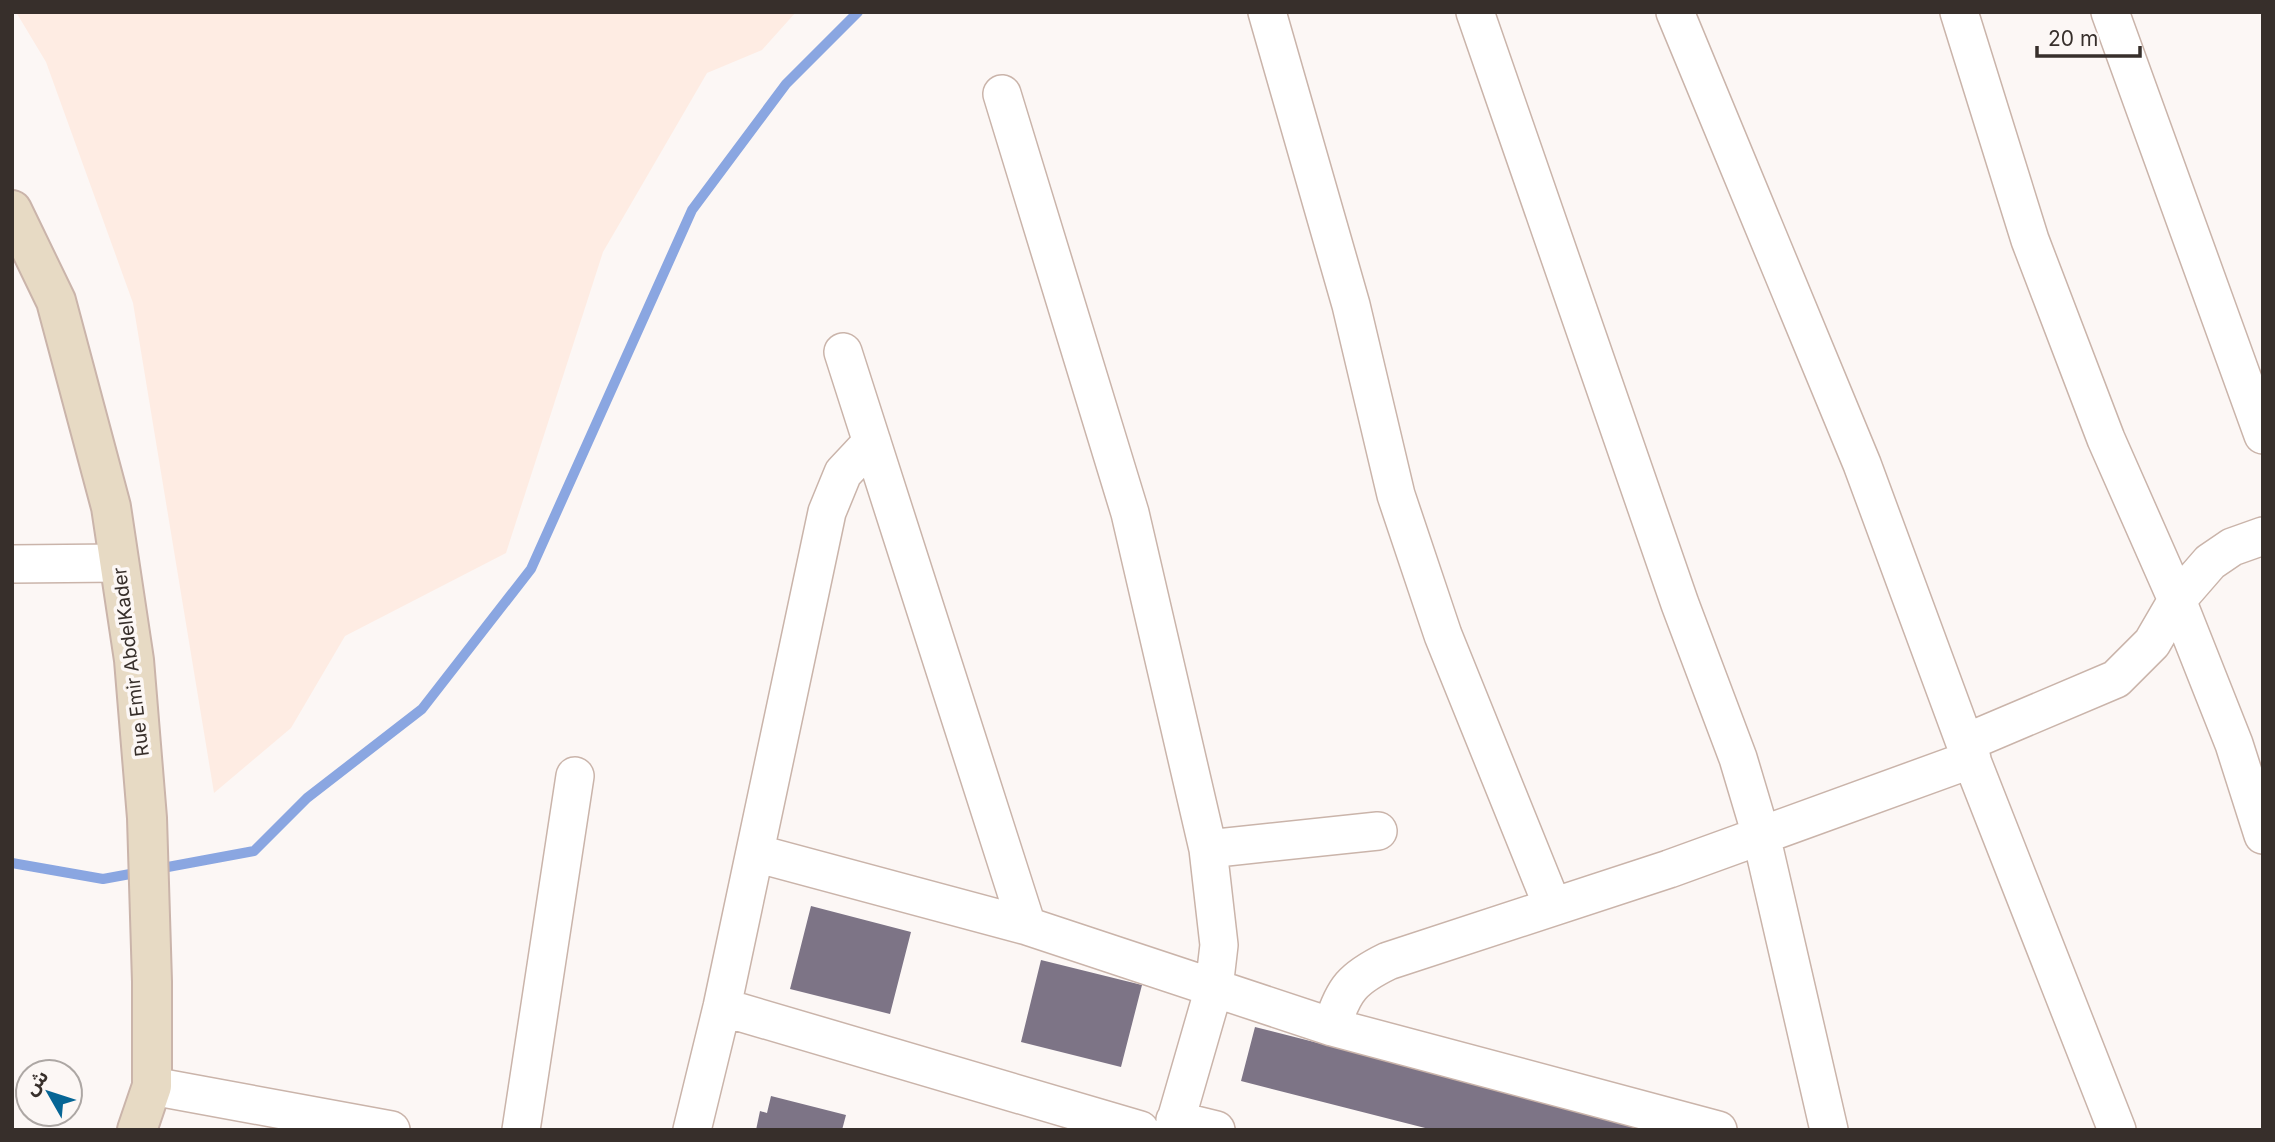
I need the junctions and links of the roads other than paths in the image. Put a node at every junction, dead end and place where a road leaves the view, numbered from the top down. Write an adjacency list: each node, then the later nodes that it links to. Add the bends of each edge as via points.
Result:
1 (1267, 12): 22 (street, via 1351,305 1396,495 1443,635)
2 (1475, 12): 18 (street, via 1738,758)
3 (1675, 12): 15 (street, via 1862,464)
4 (1959, 12): 14 (street, via 2030,240 2106,439)
5 (2110, 12): 9 (street)
6 (1002, 94): 20 (street, via 1130,513)
7 (12, 210): 13 (main road, Rue Emir AbdelKader, via 56,300 111,507)
8 (843, 352): 10 (street)
9 (2263, 435)
10 (872, 442): 21 (street, via 843,473 827,512); 23 (street)
11 (2263, 536): 14 (street, via 2232,547 2210,562)
12 (12, 564): 13 (street)
13 (119, 564): 27 (main road, Rue Emir AbdelKader, via 134,660 147,818)
14 (2177, 600): 15 (street, via 2152,643 2116,679); 19 (street, via 2234,744)
15 (1968, 751): 18 (street); 37 (street)
16 (575, 776): 31 (street)
17 (1378, 831): 20 (street)
18 (1761, 835): 22 (street); 36 (street)
19 (2263, 835)
20 (1208, 849): 24 (street, via 1219,945)
21 (755, 853): 23 (street); 25 (street)
22 (1552, 905): 26 (street, via 1364,972 1347,988)
23 (1027, 926): 24 (street)
24 (1214, 988): 26 (street); 28 (street)
25 (722, 1007): 32 (street); 33 (street)
26 (1332, 1027): 35 (street)
27 (152, 1086): 29 (main road, Rue Emir AbdelKader); 30 (street)
28 (1174, 1125): 34 (street)
29 (137, 1130)
30 (391, 1130)
31 (521, 1130)
32 (692, 1130)
33 (1140, 1130)
34 (1216, 1130)
35 (1717, 1130)
36 (1829, 1130)
37 (2117, 1130)

